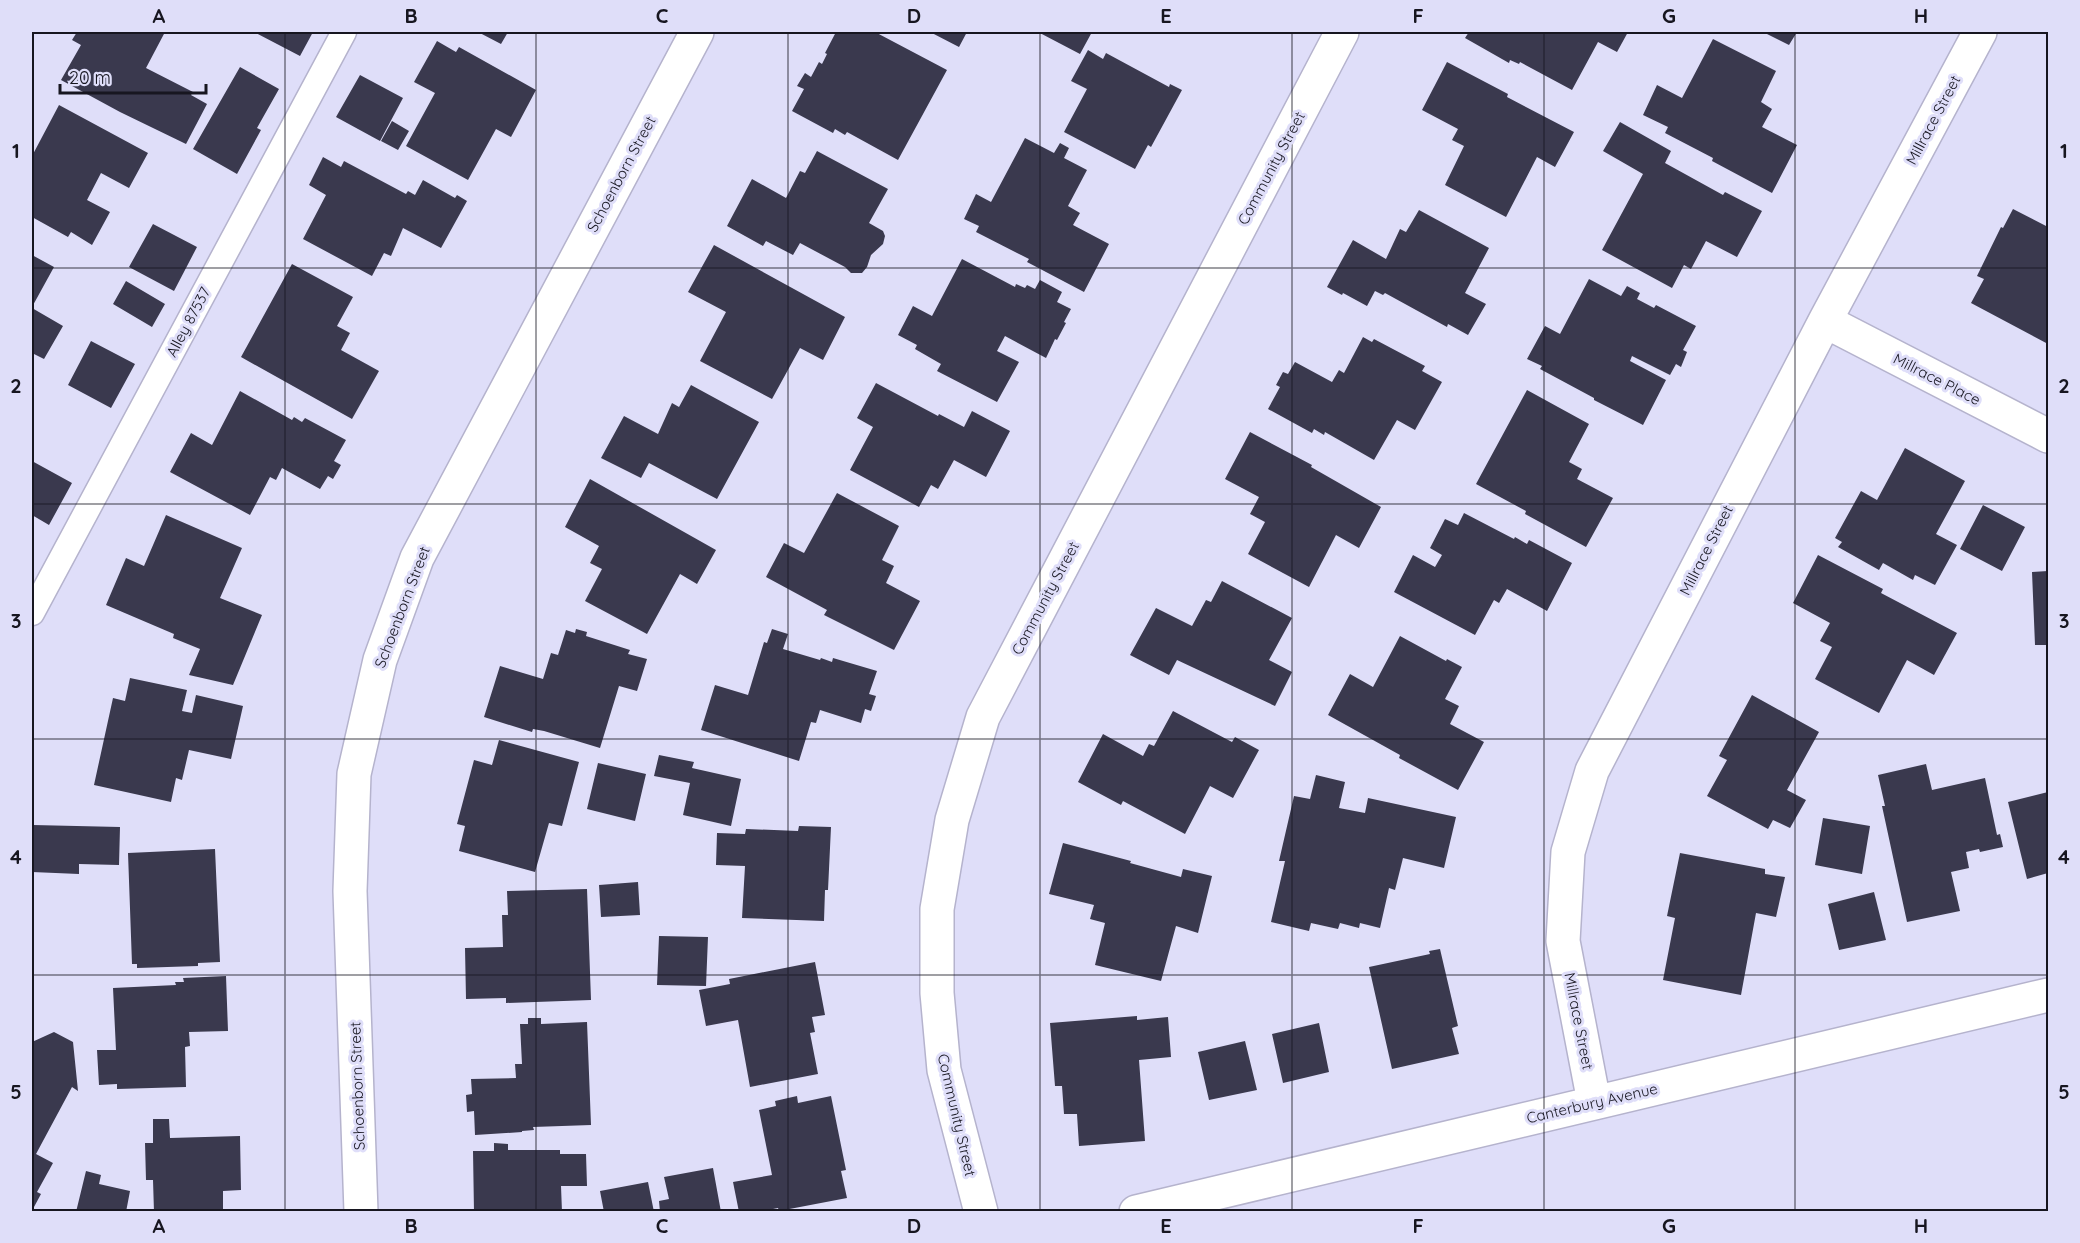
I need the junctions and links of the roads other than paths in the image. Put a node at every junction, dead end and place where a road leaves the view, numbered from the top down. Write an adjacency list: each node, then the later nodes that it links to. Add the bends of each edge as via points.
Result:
1 (344, 32): 7 (lane, Alley 87537)
2 (697, 32): 10 (street, Schoenborn Street, via 417,558 380,660 354,774 350,891)
3 (1342, 32): 11 (street, Community Street, via 983,717 952,820 937,909 936,993 944,1070)
4 (1980, 32): 5 (street, Millrace Street)
5 (1825, 321): 6 (street, Millrace Place); 9 (street, Millrace Street, via 1592,771 1583,801 1568,852 1563,941)
6 (2049, 436)
7 (32, 613)
8 (2049, 996): 9 (street, Canterbury Avenue)
9 (1594, 1102): 12 (street, Canterbury Avenue)
10 (361, 1212)
11 (981, 1212)
12 (1136, 1212)

